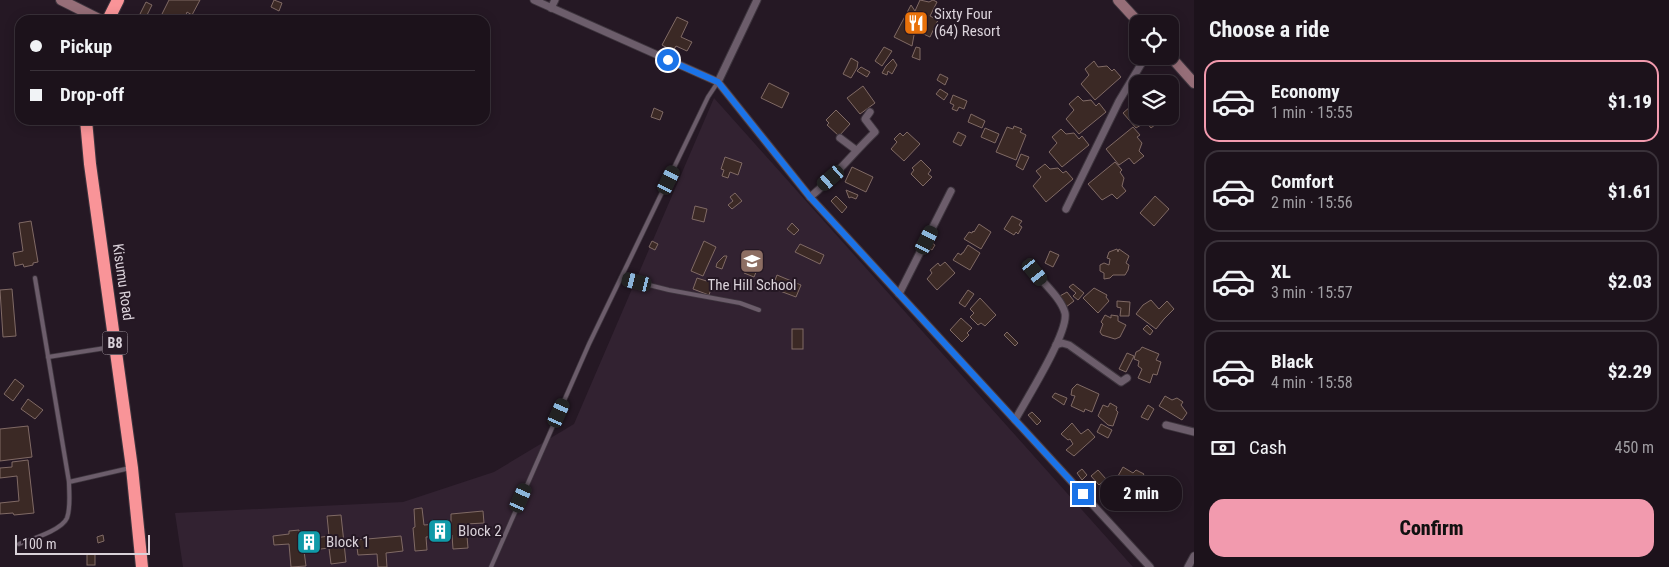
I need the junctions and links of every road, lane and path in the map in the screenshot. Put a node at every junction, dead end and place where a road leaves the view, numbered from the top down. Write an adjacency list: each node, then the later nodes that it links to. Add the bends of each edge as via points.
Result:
1 (61, 0): 8 (street)
2 (118, 0): 9 (highway)
3 (534, 0): 7 (street)
4 (554, 0): 7 (street)
5 (757, 0): 13 (street)
6 (1118, 0): 10 (street)
7 (551, 8): 13 (street)
8 (91, 15)
9 (110, 15)
10 (1132, 15)
11 (1141, 65): 21 (street, via 1119,101)
12 (1178, 65): 14 (street)
13 (718, 82): 20 (street); 24 (lane)
14 (1194, 83)
15 (870, 112): 18 (street, via 865,119 875,132)
16 (86, 125): 28 (highway, Kisumu Road / B8)
17 (840, 138): 18 (street)
18 (856, 150): 20 (street)
19 (951, 191): 25 (street)
20 (810, 197): 25 (street)
21 (1066, 209)
22 (1035, 272): 27 (street, via 1065,313)
23 (35, 278): 29 (lane)
24 (621, 278): 26 (lane, via 740,303); 39 (lane)
25 (899, 294): 31 (street)
26 (759, 310)
27 (1056, 345): 30 (street, via 1069,345 1121,382); 31 (street)
28 (115, 347): 29 (lane); 34 (highway, Kisumu Road / B8)
29 (48, 357): 35 (lane)
30 (1127, 378)
31 (1015, 420): 40 (street)
32 (1166, 425): 33 (street)
33 (1194, 432)
34 (132, 468): 35 (lane); 38 (highway, Kisumu Road / B8)
35 (70, 482): 36 (lane, via 67,519 61,526)
36 (19, 544)
37 (1194, 556): 41 (street)
38 (142, 567)
39 (491, 567)
40 (1150, 567)
41 (1188, 567)

